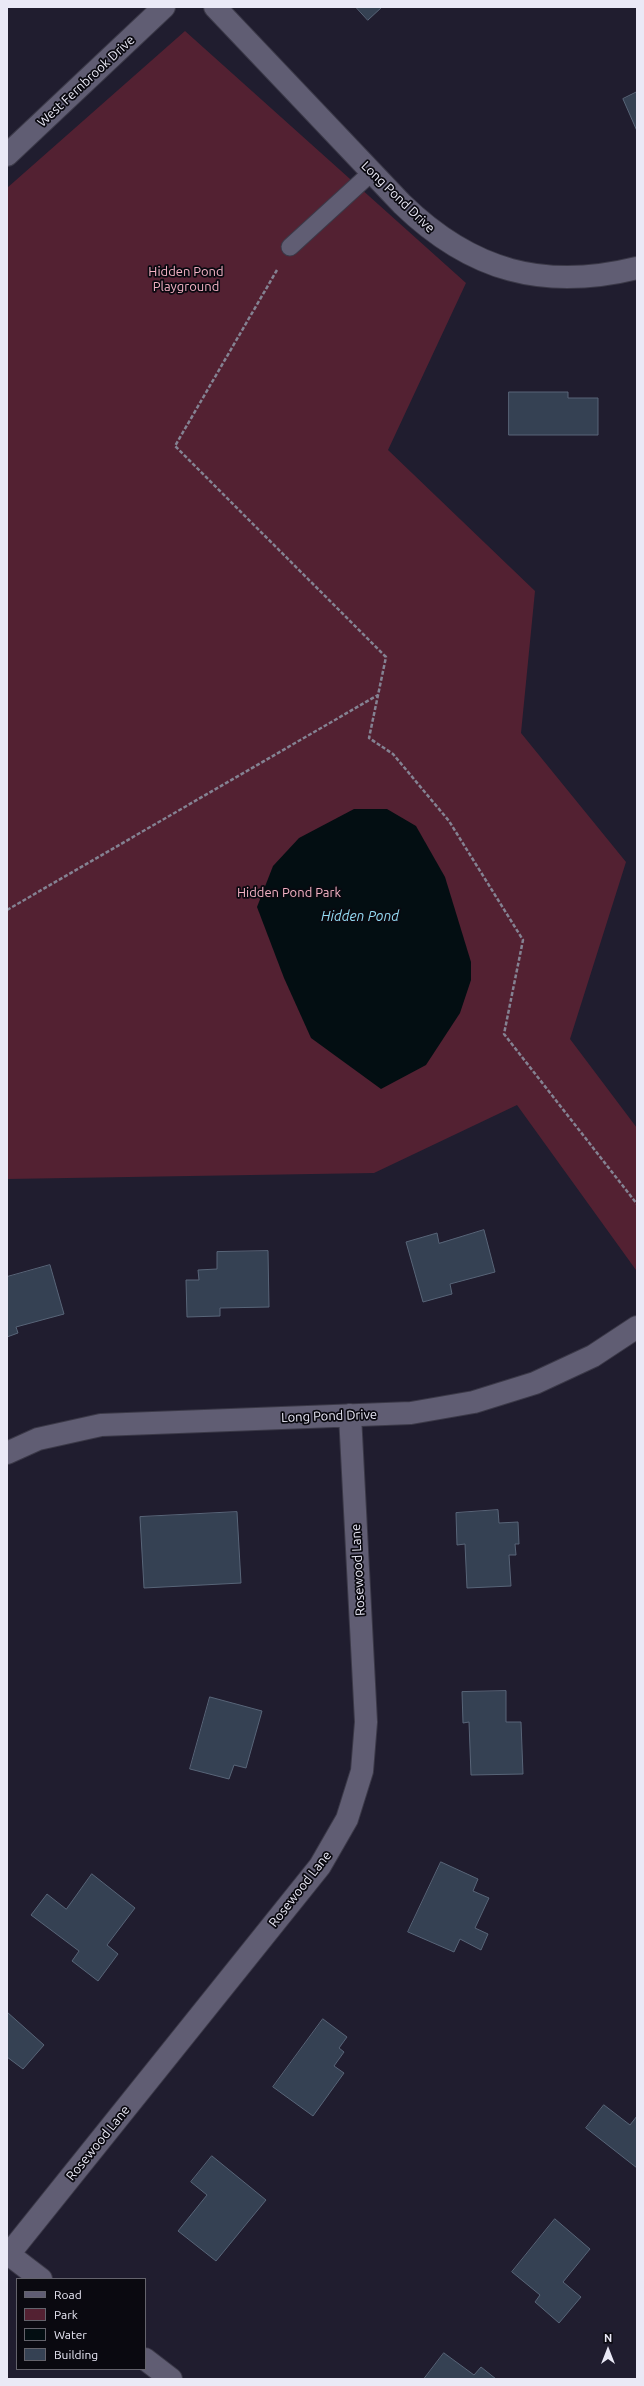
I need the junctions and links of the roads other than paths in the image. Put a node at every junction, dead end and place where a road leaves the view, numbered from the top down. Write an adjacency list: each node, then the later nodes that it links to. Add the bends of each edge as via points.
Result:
1 (164, 7): 3 (street, West Fernbrook Drive)
2 (215, 7): 4 (street, Long Pond Drive)
3 (7, 155)
4 (372, 172): 5 (lane); 6 (street, Long Pond Drive, via 425,226 465,253 509,270 556,278 604,276)
5 (290, 247)
6 (637, 268)
7 (637, 1327): 8 (street, Long Pond Drive, via 592,1356 535,1383 474,1402 411,1413)
8 (350, 1415): 9 (street, Long Pond Drive, via 101,1425 38,1439); 10 (street, Rosewood Lane, via 366,1722 362,1771 347,1819 320,1866)
9 (7, 1453)
10 (8, 2254): 11 (street)
11 (40, 2278)
12 (146, 2360): 13 (street)
13 (171, 2379)

